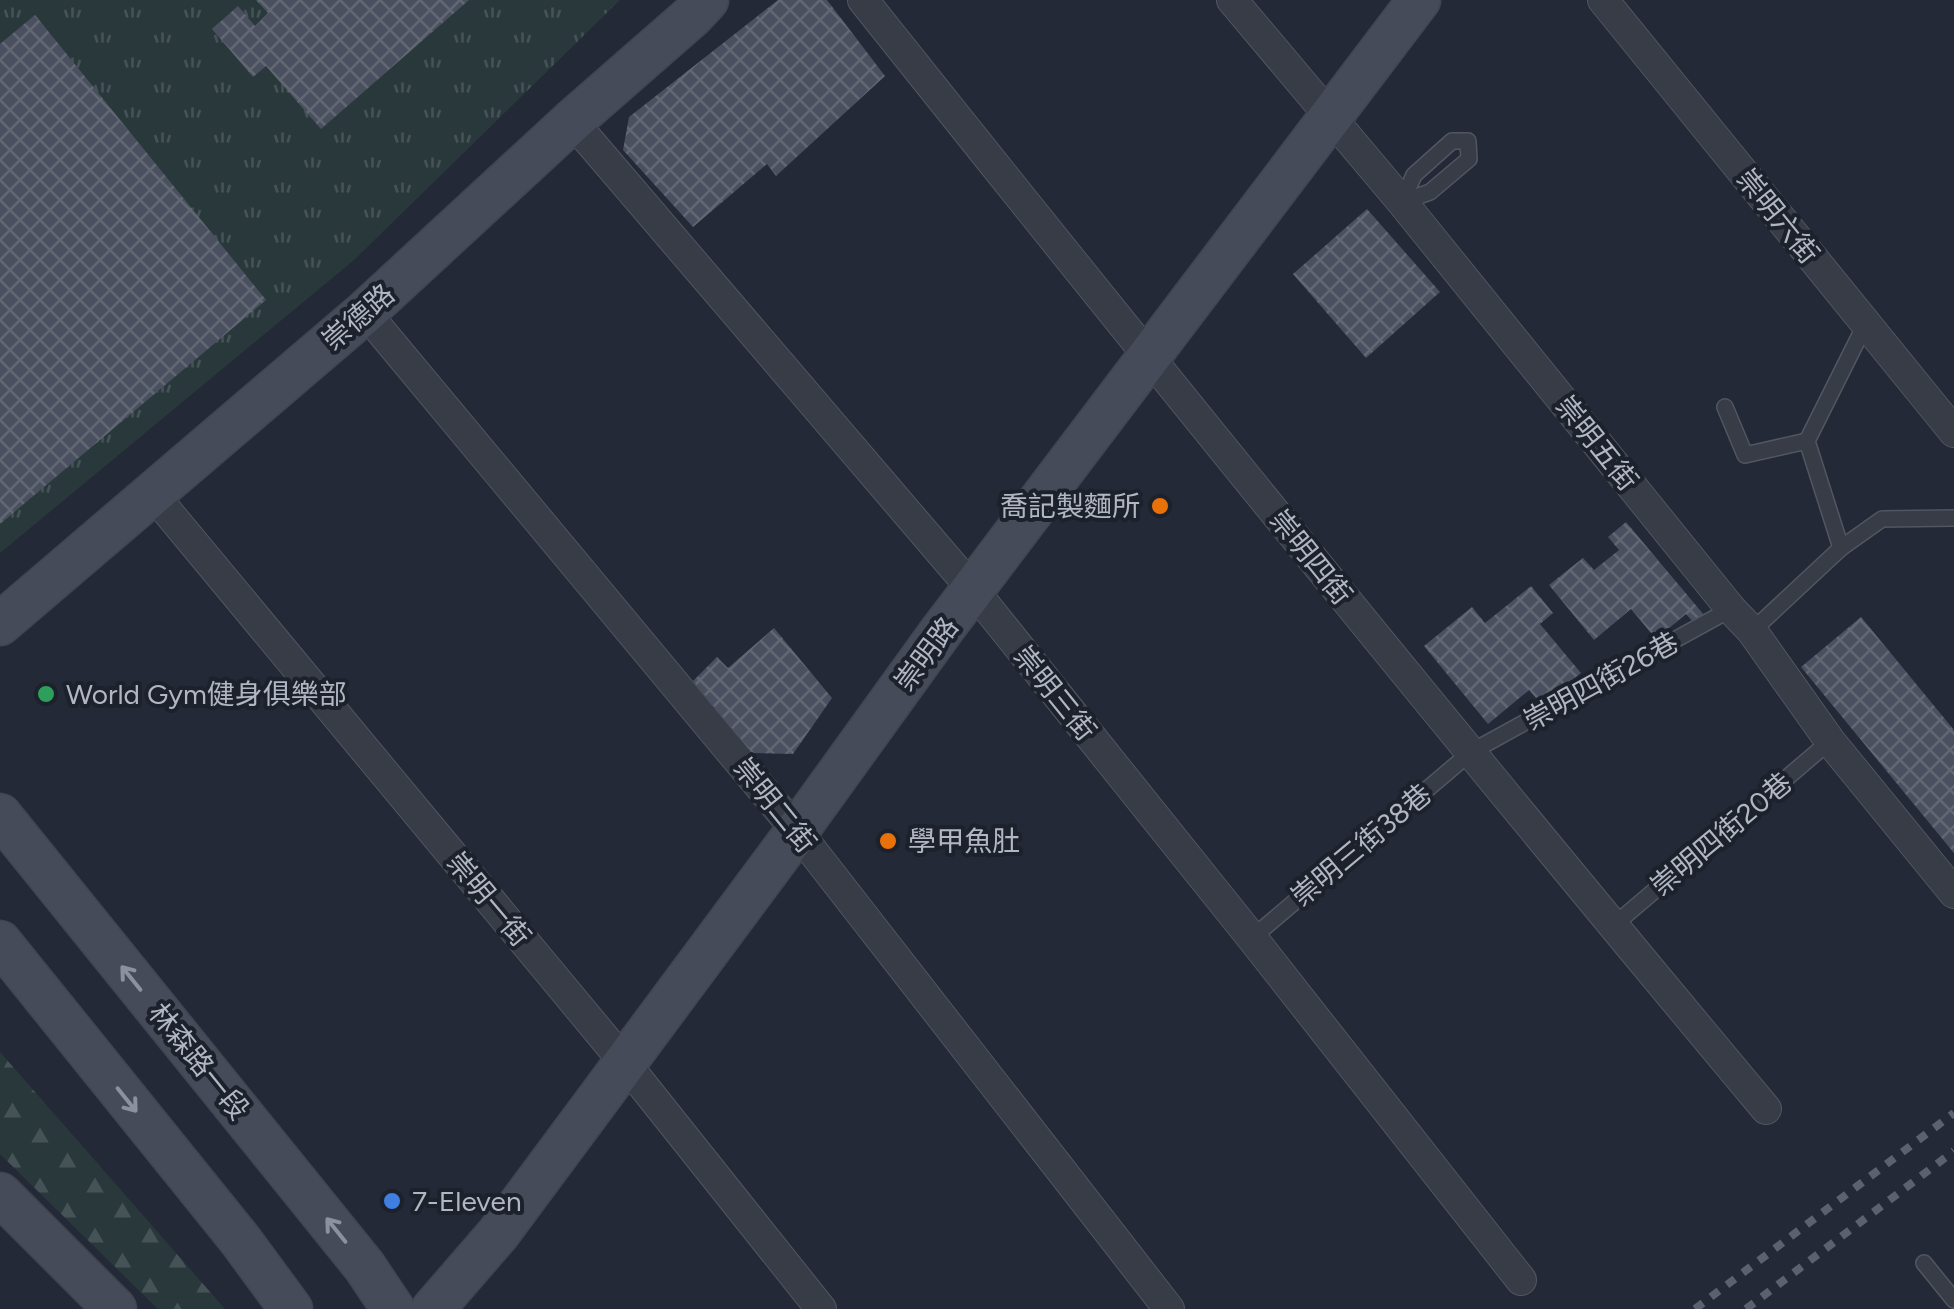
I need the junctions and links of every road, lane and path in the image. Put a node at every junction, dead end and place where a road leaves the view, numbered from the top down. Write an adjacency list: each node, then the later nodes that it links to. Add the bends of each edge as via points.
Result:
1 (707, 0): 7 (street, 崇德路)
2 (863, 0): 11 (street, 崇明四街)
3 (1232, 0): 6 (street, 崇明五街)
4 (1419, 0): 6 (street, 崇明路)
5 (1603, 0): 10 (street, 崇明六街)
6 (1332, 117): 8 (street, 崇明五街); 11 (street, 崇明路)
7 (572, 120): 9 (street, 崇德路); 18 (street, 崇明三街)
8 (1402, 202): 8 (lane, via 1430,192 1469,159 1468,141 1452,141 1414,175); 19 (street, 崇明五街)
9 (366, 312): 15 (street, 崇德路); 25 (street, 崇明二街)
10 (1866, 323): 13 (street, 崇明六街); 14 (lane)
11 (1148, 358): 18 (street, 崇明路); 23 (street, 崇明四街)
12 (1724, 407): 14 (lane, via 1744,456)
13 (1954, 432)
14 (1806, 441): 17 (lane)
15 (152, 493): 20 (street, 崇德路); 30 (street, 崇明一街)
16 (1954, 518): 17 (lane, via 1882,520)
17 (1840, 548): 21 (lane)
18 (974, 591): 25 (street, 崇明路); 28 (street, 崇明三街)
19 (1731, 609): 21 (street, 崇明五街); 23 (lane, 崇明四街26巷)
20 (0, 624)
21 (1752, 631): 22 (street, 崇明五街)
22 (1830, 741): 26 (street, 崇明五街); 27 (lane, 崇明四街20巷)
23 (1470, 752): 27 (street, 崇明四街); 28 (lane, 崇明三街38巷)
24 (0, 815): 38 (street, 林森路一段, one-way to 24)
25 (797, 831): 30 (street, 崇明路); 41 (street, 崇明二街)
26 (1954, 893)
27 (1613, 926): 31 (street, 崇明四街)
28 (1252, 938): 34 (street, 崇明三街)
29 (0, 942): 37 (street, one-way to 37)
30 (624, 1064): 39 (street, 崇明路, via 498,1234); 40 (street, 崇明一街)
31 (1766, 1109)
32 (0, 1194): 36 (street)
33 (1924, 1263): 35 (lane)
34 (1521, 1280)
35 (1954, 1300)
36 (115, 1309)
37 (291, 1309)
38 (393, 1309)
39 (433, 1309)
40 (821, 1309)
41 (1170, 1309)

